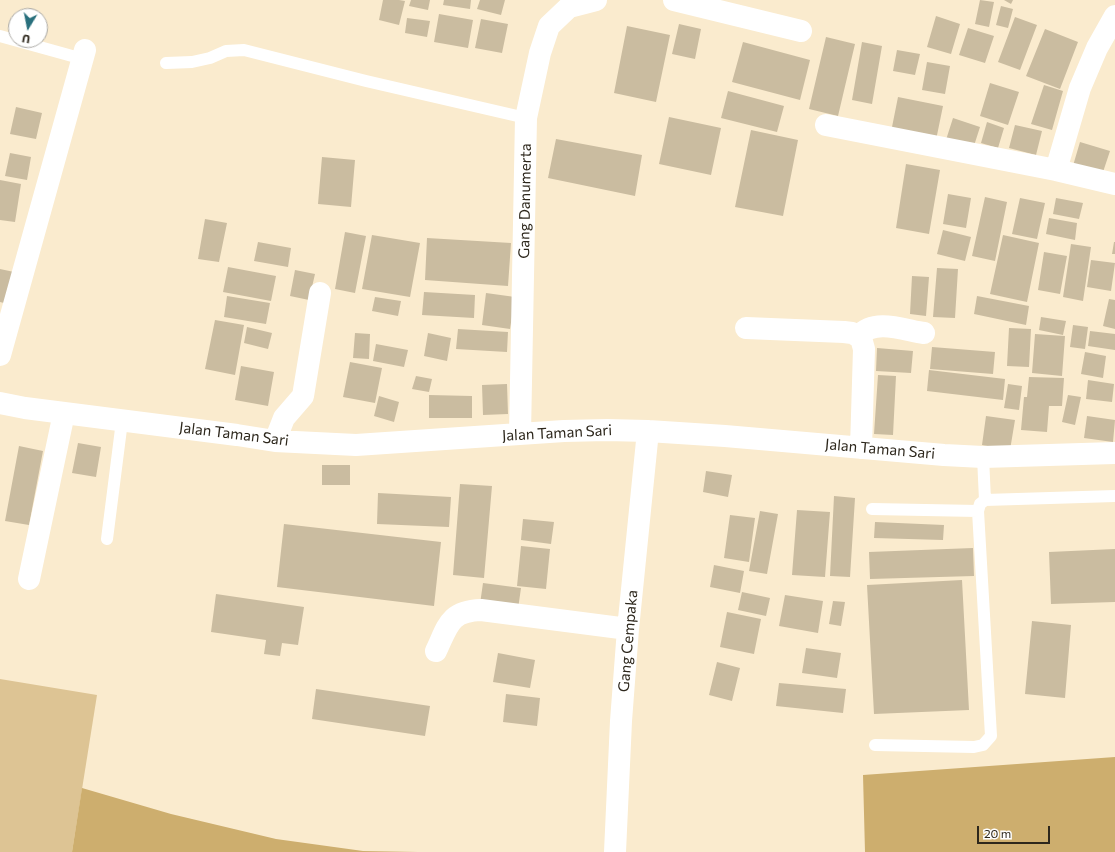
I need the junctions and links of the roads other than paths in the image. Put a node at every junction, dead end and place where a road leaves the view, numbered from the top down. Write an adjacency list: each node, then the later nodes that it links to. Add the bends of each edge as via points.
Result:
1 (596, 0): 8 (street, Gang Danumerta, via 569,7 549,26 540,53)
2 (674, 0): 4 (street)
3 (1114, 18): 10 (street, via 1097,48 1080,88)
4 (801, 31)
5 (0, 36): 6 (lane)
6 (84, 54): 16 (street)
7 (166, 63): 8 (lane, via 192,62 226,52 244,50 366,82)
8 (526, 118): 21 (street, Gang Danumerta)
9 (826, 125): 10 (street)
10 (1056, 170): 11 (street)
11 (1115, 184)
12 (320, 293): 22 (street, via 303,396 284,418)
13 (746, 328): 15 (street, via 844,332)
14 (924, 333): 15 (street, via 885,326 864,330)
15 (859, 336): 23 (street, via 863,340 864,349)
16 (0, 355)
17 (0, 403): 18 (street, Jalan Taman Sari)
18 (64, 413): 19 (street, Jalan Taman Sari); 31 (street)
19 (122, 421): 22 (street, Jalan Taman Sari); 30 (lane)
20 (648, 431): 21 (street, Jalan Taman Sari); 23 (street, Jalan Taman Sari); 32 (street, Gang Cempaka)
21 (520, 434): 22 (street, Jalan Taman Sari, via 356,445)
22 (275, 441)
23 (861, 448): 25 (street, Jalan Taman Sari)
24 (1115, 453): 25 (street, Jalan Taman Sari)
25 (983, 457): 27 (lane)
26 (1115, 496): 27 (lane)
27 (985, 500): 29 (lane, via 980,504)
28 (872, 509): 29 (lane)
29 (978, 511): 34 (lane, via 991,736 983,745 974,747)
30 (107, 539)
31 (29, 579)
32 (628, 629): 33 (street, via 481,610 462,612 448,625); 35 (street, Gang Cempaka)
33 (436, 651)
34 (875, 745)
35 (615, 852)

